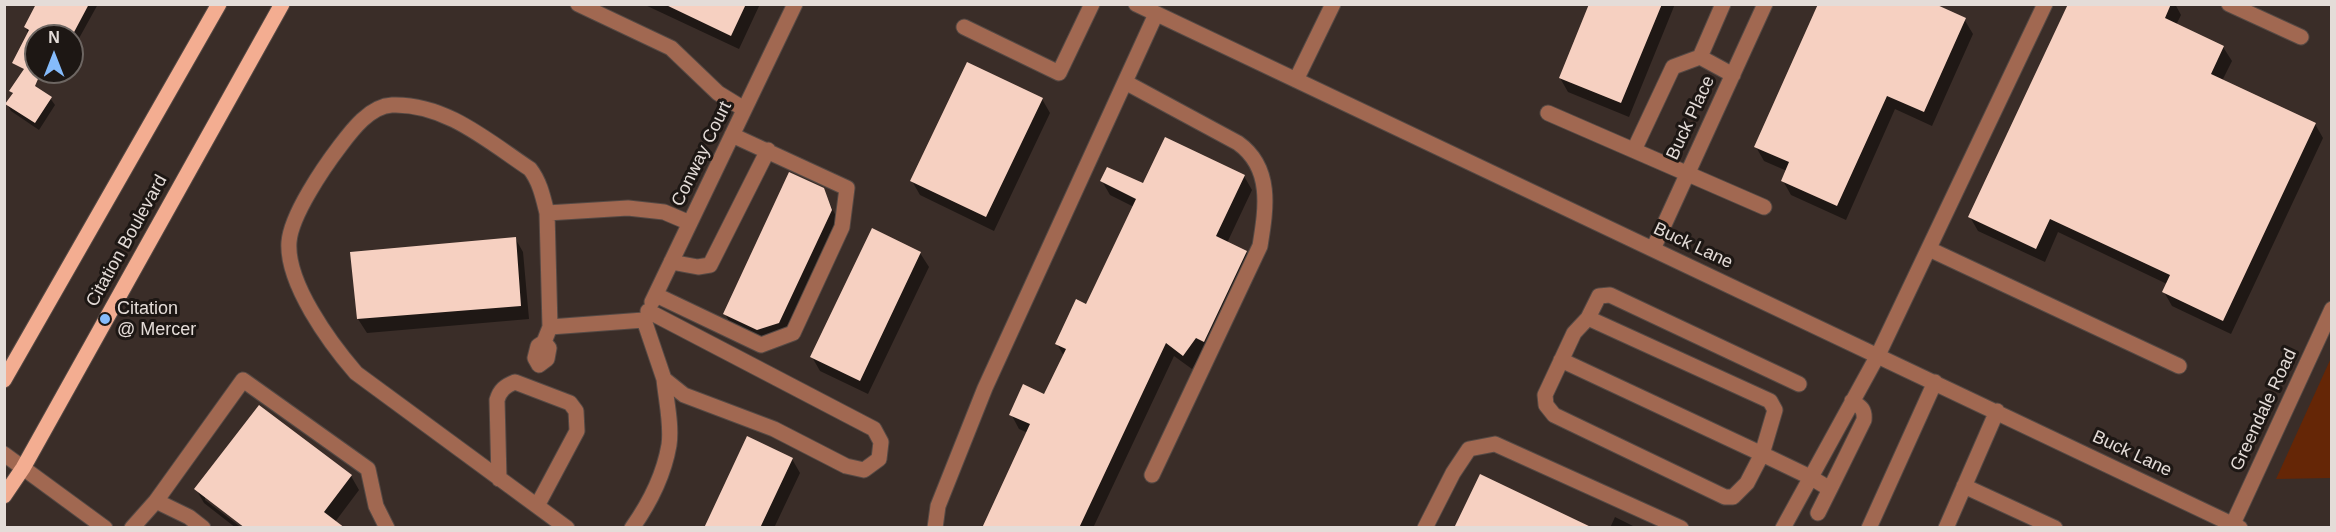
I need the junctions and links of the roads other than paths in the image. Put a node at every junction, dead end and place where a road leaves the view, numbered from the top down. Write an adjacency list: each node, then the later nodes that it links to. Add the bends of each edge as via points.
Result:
1 (219, 4): 40 (main road, Citation Boulevard)
2 (282, 4): 48 (main road, Citation Boulevard)
3 (578, 4): 19 (street, via 671,48 718,93)
4 (795, 4): 19 (street, Conway Court)
5 (1092, 4): 13 (street, via 1059,73)
6 (1332, 4): 17 (street)
7 (1723, 4): 15 (street)
8 (1765, 4): 16 (street, Buck Place)
9 (2045, 4): 29 (street)
10 (2229, 4): 14 (street)
11 (1139, 5): 12 (street, Buck Lane)
12 (1156, 14): 17 (street, Buck Lane); 18 (street)
13 (964, 27)
14 (2301, 37)
15 (1700, 57): 16 (street); 23 (street, via 1673,67)
16 (1732, 75): 24 (street, Buck Place)
17 (1296, 80): 28 (street, Buck Lane)
18 (1125, 82): 49 (street, via 1252,153 1265,190 1260,246); 65 (street, via 986,388 938,506)
19 (744, 110): 21 (street, Conway Court)
20 (1548, 113): 23 (street)
21 (732, 135): 22 (street); 27 (street, Conway Court)
22 (768, 150): 30 (street, via 710,265); 31 (street, via 847,188 842,227 793,333 761,345)
23 (1634, 150): 24 (street)
24 (1687, 173): 25 (street); 28 (street, Buck Place)
25 (1764, 207)
26 (547, 213): 27 (street, via 628,208 664,212); 35 (street); 51 (street, via 530,169 448,116 411,106 389,105 354,127 329,160 294,223 289,242 292,267 309,309 356,373)
27 (690, 223): 30 (street, Conway Court)
28 (1653, 249): 36 (street, Buck Lane)
29 (1929, 249): 36 (street); 38 (street)
30 (671, 262): 31 (street, Conway Court)
31 (656, 295): 33 (street, Conway Court)
32 (2331, 309): 58 (street, Greendale Road)
33 (646, 315): 35 (street); 39 (street); 39 (street, via 874,429 880,442 879,459 864,470 846,466 774,429 684,395)
34 (1588, 318): 37 (street, via 1574,333); 42 (street, via 1599,296 1610,295); 47 (street, via 1770,401 1775,410)
35 (550, 327): 43 (street, via 538,346 535,358 539,365)
36 (1878, 355): 41 (street, Buck Lane); 44 (street)
37 (1561, 360): 47 (street); 47 (street, via 1545,395 1546,405 1554,415 1725,497 1733,497 1747,483)
38 (2179, 366)
39 (664, 379): 64 (street, via 669,444 662,474)
40 (4, 380)
41 (1935, 382): 45 (street, Buck Lane); 69 (street)
42 (1799, 384)
43 (533, 389): 51 (street, via 515,382 499,393); 56 (street, via 570,403 578,419 577,431)
44 (1852, 401): 50 (street); 53 (street, via 1862,407 1864,420)
45 (1997, 411): 52 (street); 58 (street, Buck Lane)
46 (4, 454): 48 (street)
47 (1762, 454): 50 (street)
48 (22, 468): 54 (main road, Citation Boulevard); 59 (street)
49 (1152, 475)
50 (1810, 477): 53 (street); 68 (street)
51 (499, 479): 56 (street)
52 (1964, 486): 70 (street); 71 (street)
53 (1830, 489): 57 (street)
54 (4, 496)
55 (156, 501): 60 (street); 61 (street); 62 (street, via 243,380 368,469 376,506)
56 (537, 506): 63 (street)
57 (1818, 513)
58 (2235, 526)
59 (105, 528)
60 (132, 528)
61 (203, 528)
62 (387, 528)
63 (567, 528)
64 (632, 528)
65 (935, 528)
66 (1425, 528): 67 (street, via 1469,449 1495,444)
67 (1681, 528)
68 (1783, 528)
69 (1869, 528)
70 (1946, 528)
71 (2055, 528)

